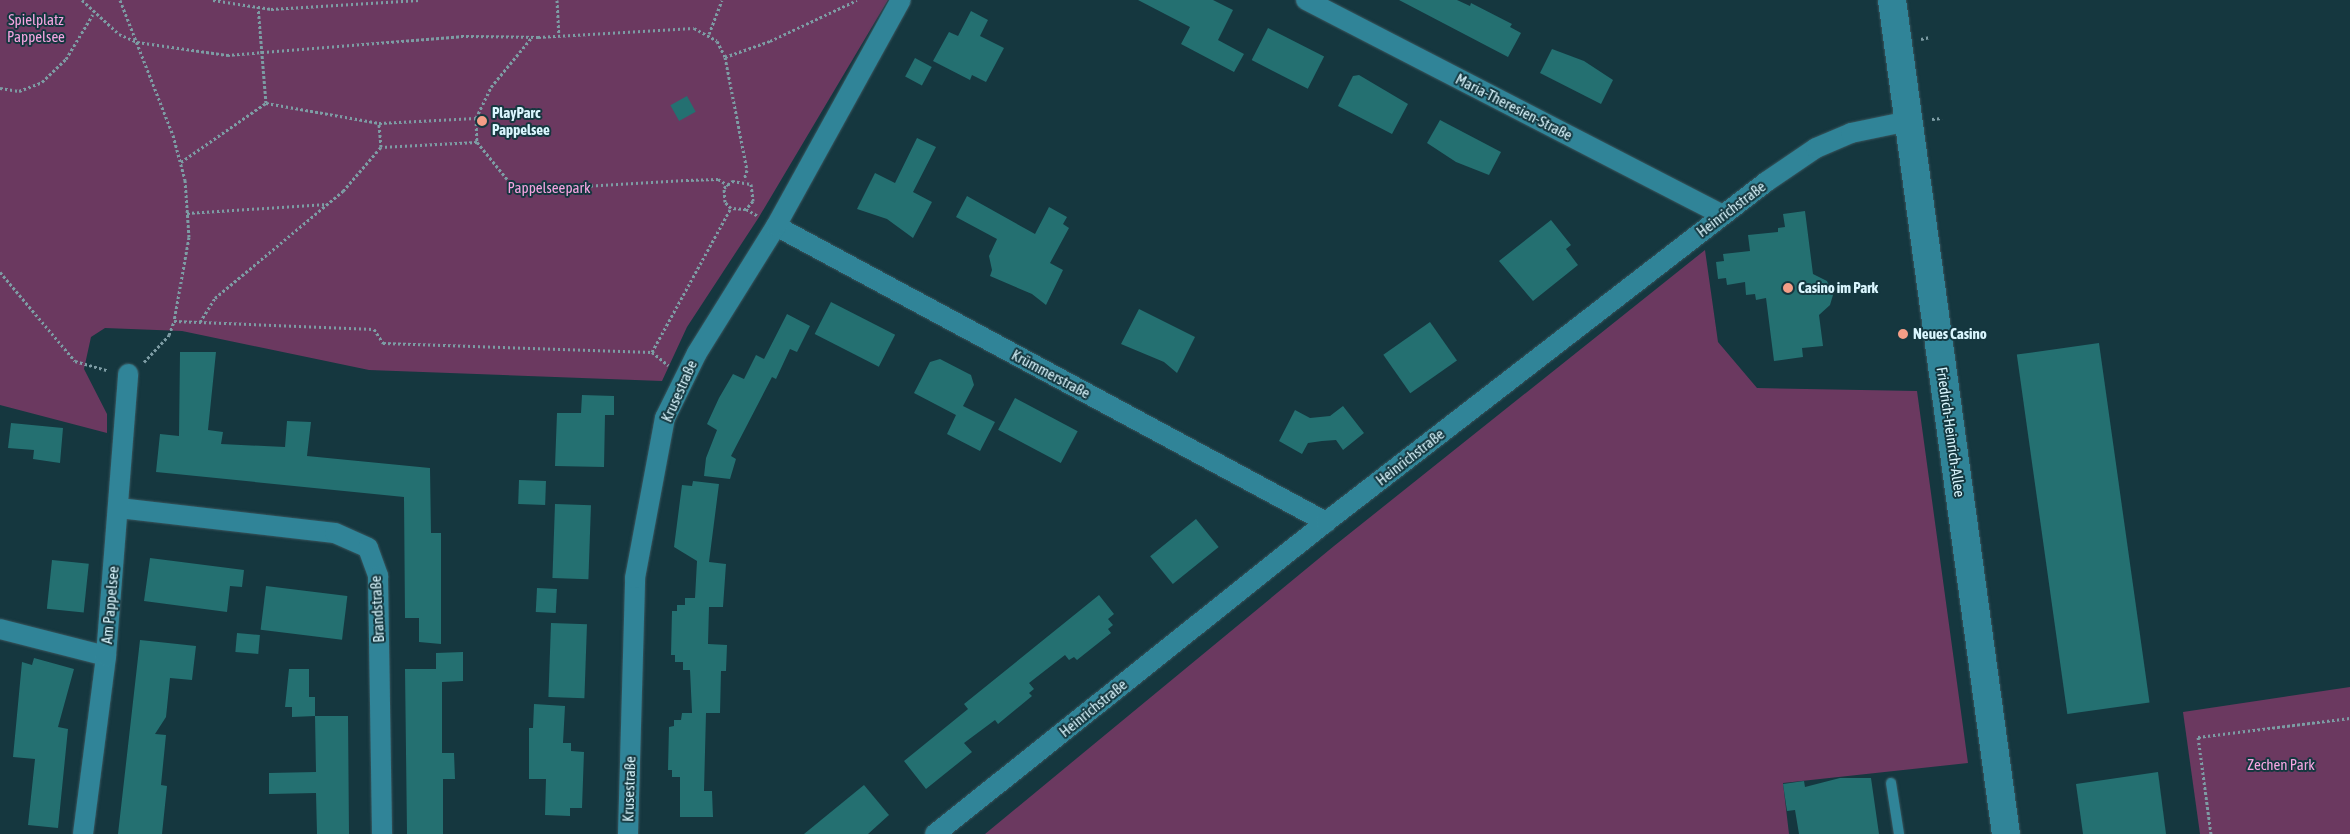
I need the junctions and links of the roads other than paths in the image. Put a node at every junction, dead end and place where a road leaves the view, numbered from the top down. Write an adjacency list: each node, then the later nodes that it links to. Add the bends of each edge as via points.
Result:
1 (901, 0): 6 (street, Krusestraße)
2 (1306, 0): 5 (street, Maria-Theresien-Straße)
3 (1892, 0): 4 (main road, Friedrich-Heinrich-Allee)
4 (1909, 121): 5 (street, Heinrichstraße, via 1851,133 1816,148); 18 (main road, Friedrich-Heinrich-Allee)
5 (1722, 215): 9 (street, Heinrichstraße)
6 (776, 226): 9 (street, Krümmerstraße); 15 (street, Krusestraße, via 685,377 665,418 635,578)
7 (128, 374): 8 (street, Am Pappelsee)
8 (119, 508): 11 (street, Am Pappelsee); 14 (street, Brandstraße, via 335,533 368,548 378,576)
9 (1326, 522): 16 (street, Heinrichstraße)
10 (0, 629): 11 (street)
11 (106, 656): 13 (street, Am Pappelsee)
12 (1892, 783): 17 (lane)
13 (83, 834)
14 (382, 834)
15 (628, 834)
16 (935, 834)
17 (1899, 834)
18 (2006, 834)

